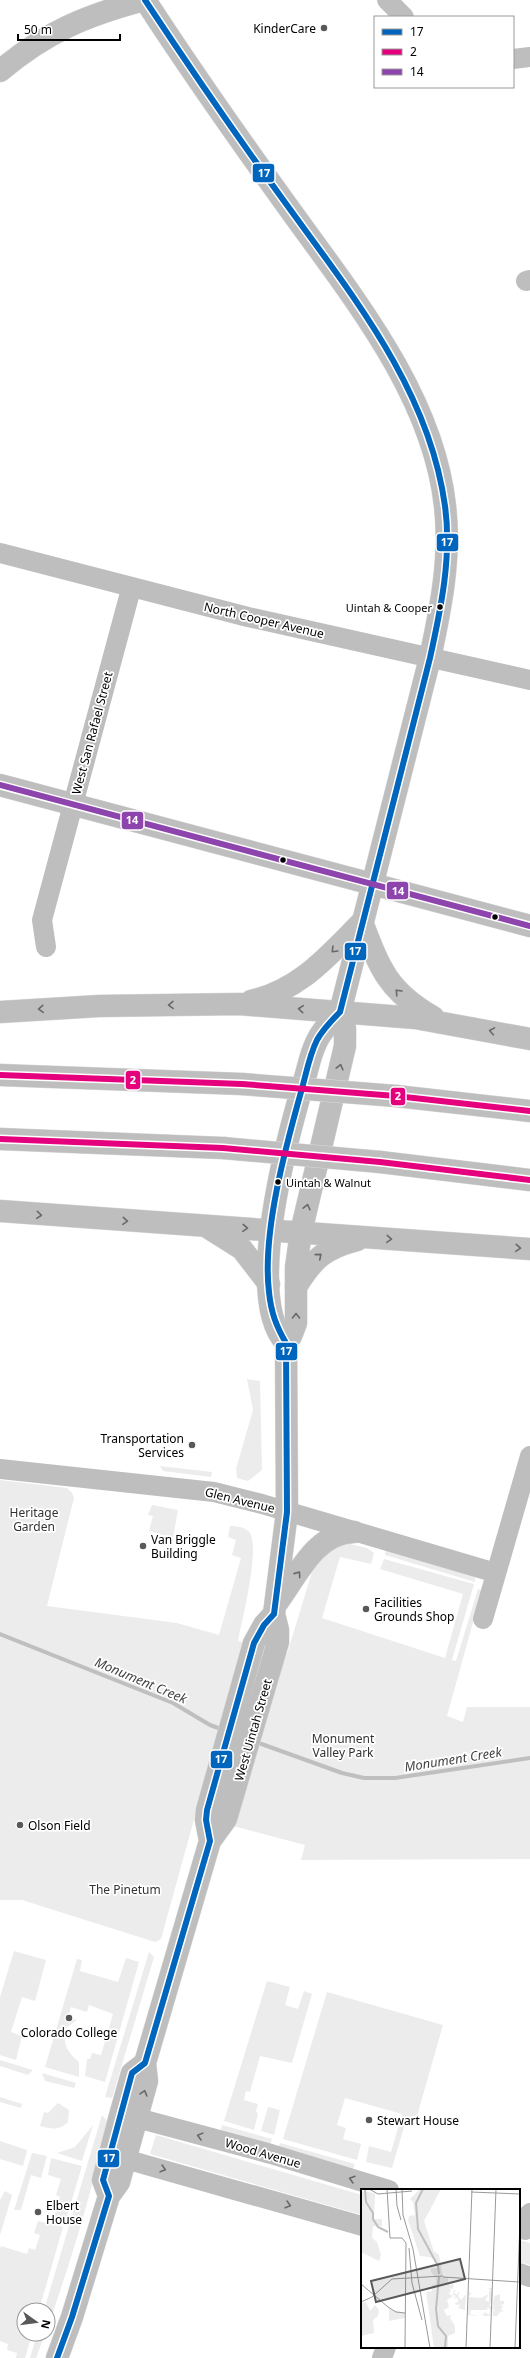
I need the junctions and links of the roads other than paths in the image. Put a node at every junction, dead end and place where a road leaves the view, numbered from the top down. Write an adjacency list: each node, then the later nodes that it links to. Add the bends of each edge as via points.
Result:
1 (145, 0): 6 (main road, via 71,23 40,41); 9 (main road, West Uintah Street, via 192,73 351,295 400,373 416,405 440,474 447,541 442,605)
2 (387, 0): 3 (street)
3 (403, 16)
4 (530, 57): 5 (street)
5 (514, 59)
6 (0, 71)
7 (0, 554): 8 (street, North Cooper Avenue)
8 (131, 589): 9 (street, North Cooper Avenue); 12 (street, West San Rafael Street)
9 (430, 658): 10 (street, North Cooper Avenue); 13 (main road, West Uintah Street)
10 (530, 680)
11 (0, 785): 12 (main road)
12 (73, 804): 13 (main road); 16 (street, West San Rafael Street, via 42,920)
13 (371, 884): 14 (main road, West Uintah Street); 15 (main road)
14 (362, 922): 17 (main road, one-way to 17, via 302,980 268,997); 19 (main road, West Uintah Street); 20 (main road, one-way to 14, via 410,1004 390,982 377,962)
15 (530, 926)
16 (46, 947)
17 (239, 1004): 18 (main road, one-way to 18, via 99,1006); 19 (main road, one-way to 17)
18 (0, 1012)
19 (340, 1012): 20 (main road); 28 (main road, via 326,1026 316,1043 293,1117); 29 (main road, West Uintah Street, one-way to 19, via 345,1046 345,1028)
20 (441, 1022): 21 (main road, one-way to 20)
21 (530, 1039)
22 (0, 1075): 23 (main road, bridge, via 242,1084 396,1096)
23 (530, 1111)
24 (0, 1139): 25 (main road, bridge, via 223,1148 380,1162)
25 (530, 1180)
26 (0, 1211): 27 (main road, one-way to 27)
27 (206, 1226): 28 (main road, one-way to 28); 32 (main road, via 242,1249)
28 (271, 1230): 29 (main road); 32 (main road)
29 (301, 1232): 30 (main road); 33 (main road, West Uintah Street)
30 (365, 1237): 31 (main road, one-way to 31); 33 (main road, one-way to 30, via 308,1266 322,1253)
31 (530, 1249)
32 (269, 1284): 34 (main road, via 272,1318 280,1337)
33 (296, 1287): 34 (main road, West Uintah Street, one-way to 33, via 296,1323)
34 (286, 1343): 37 (main road, West Uintah Street)
35 (530, 1456): 38 (street)
36 (0, 1469): 37 (street, Glen Avenue, via 199,1490)
37 (287, 1512): 39 (street, Glen Avenue); 41 (main road, West Uintah Street)
38 (522, 1514): 40 (street)
39 (354, 1532): 40 (street, Glen Avenue); 41 (main road, one-way to 39, via 314,1551 324,1541 338,1534)
40 (496, 1573): 42 (street)
41 (274, 1610): 43 (main road, West Uintah Street, via 254,1643); 43 (main road, West Uintah Street, via 278,1630 277,1649)
42 (483, 1619)
43 (222, 1798): 44 (main road, West Uintah Street, via 223,1825 210,1841)
44 (145, 2063): 45 (main road, West Uintah Street, one-way to 44, via 147,2081); 48 (main road, West Uintah Street, via 132,2073 121,2112 103,2180)
45 (137, 2118): 46 (main road, West Uintah Street); 47 (street, Wood Avenue, one-way to 45, via 271,2154)
46 (125, 2160): 48 (main road, West Uintah Street, via 119,2182); 49 (street, one-way to 49)
47 (386, 2189)
48 (109, 2196): 53 (main road, West Uintah Street)
49 (361, 2226)
50 (520, 2274): 51 (street)
51 (530, 2277)
52 (386, 2348): 54 (street)
53 (61, 2352)
54 (382, 2358)

